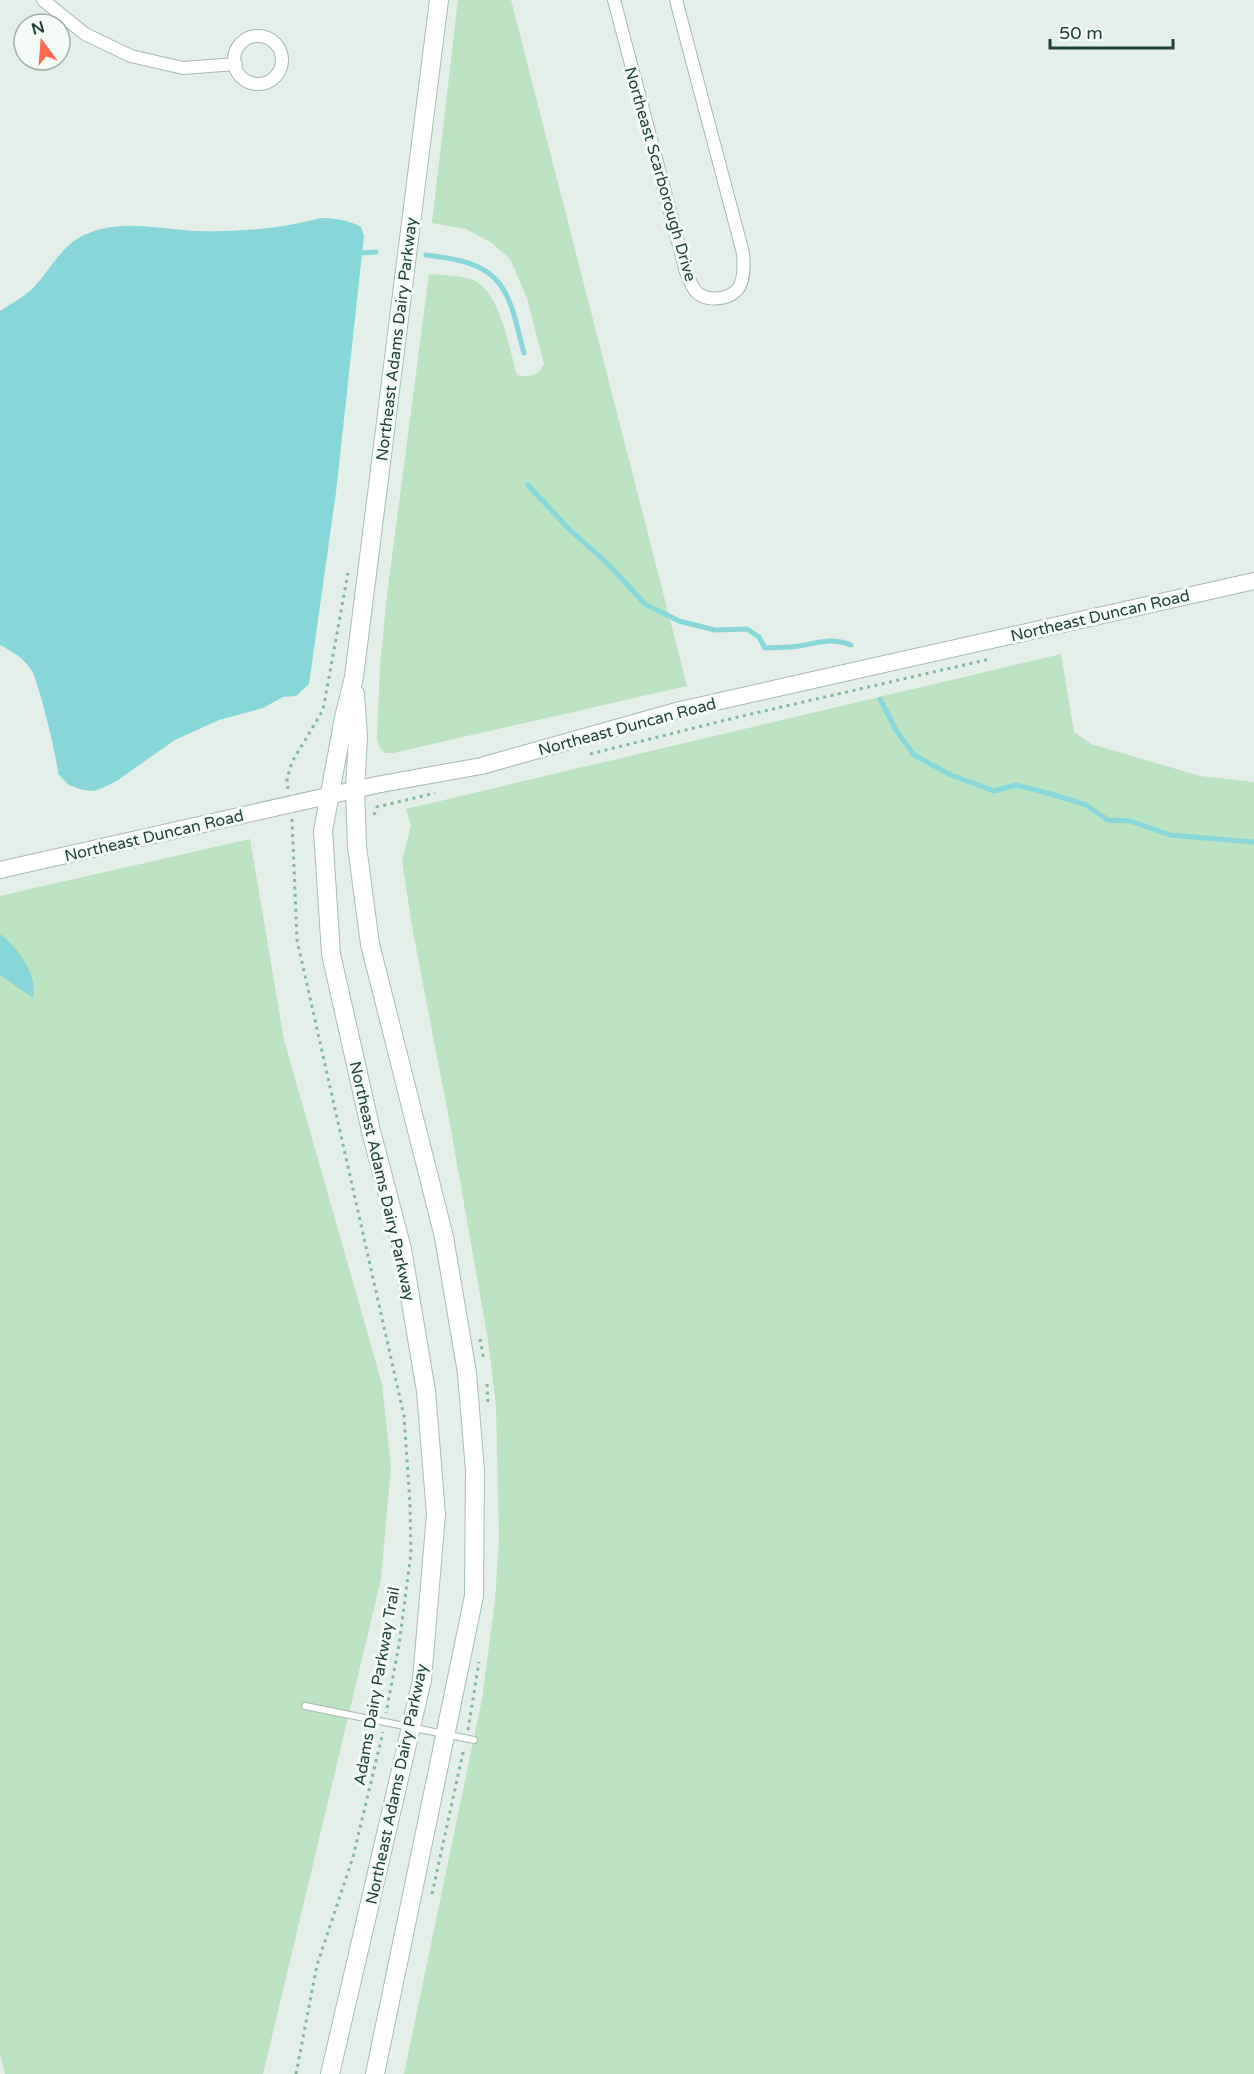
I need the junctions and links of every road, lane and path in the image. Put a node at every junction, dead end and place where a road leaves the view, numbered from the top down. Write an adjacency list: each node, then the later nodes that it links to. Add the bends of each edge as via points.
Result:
1 (43, 0): 5 (street, via 85,34 131,56 183,68)
2 (439, 0): 9 (main road, Northeast Adams Dairy Parkway)
3 (614, 0): 4 (street, Northeast Scarborough Drive, via 686,272 695,291 708,298 724,298 738,290 744,269 742,253)
4 (676, 0)
5 (236, 64)
6 (348, 572): 11 (path, via 322,710 292,762)
7 (1254, 581): 12 (street, Northeast Duncan Road, via 680,710 482,766)
8 (994, 658): 10 (path)
9 (354, 677): 12 (main road, Northeast Adams Dairy Parkway, via 358,736); 14 (main road, Northeast Adams Dairy Parkway)
10 (580, 756)
11 (288, 789)
12 (355, 789): 14 (street, Northeast Duncan Road); 21 (main road, Northeast Adams Dairy Parkway, via 357,846 370,944 444,1237 467,1373 475,1471 474,1596)
13 (445, 790): 15 (path)
14 (329, 795): 17 (street, Northeast Duncan Road); 20 (main road, Northeast Adams Dairy Parkway, via 323,831 332,954 402,1249 426,1391 436,1514 422,1680)
15 (377, 807)
16 (294, 838): 19 (path, Adams Dairy Parkway Trail, via 297,940 404,1416 411,1553)
17 (0, 870)
18 (305, 1706): 19 (lane)
19 (384, 1722): 20 (lane); 23 (path, Adams Dairy Parkway Trail, via 353,1857 317,1965)
20 (411, 1727): 21 (lane); 24 (main road, Northeast Adams Dairy Parkway)
21 (445, 1734): 22 (lane); 25 (main road, Northeast Adams Dairy Parkway)
22 (474, 1740)
23 (296, 2074)
24 (330, 2074)
25 (375, 2074)

